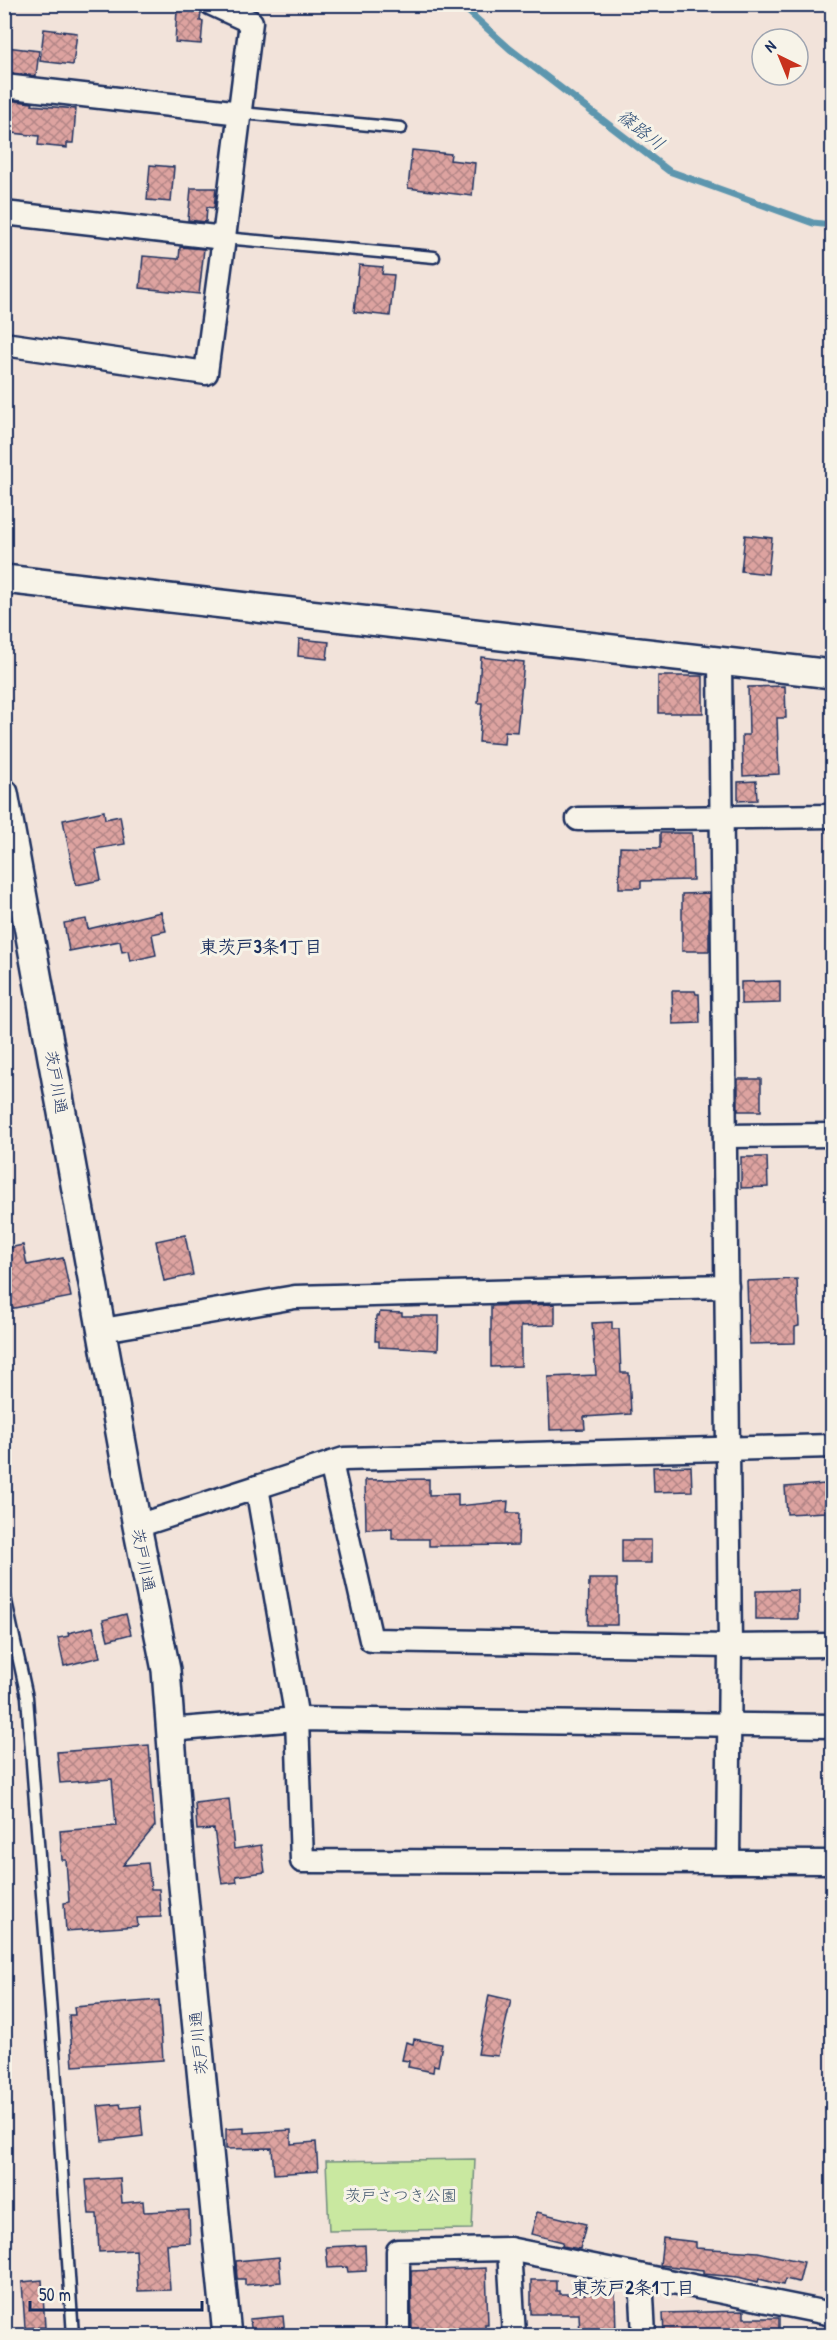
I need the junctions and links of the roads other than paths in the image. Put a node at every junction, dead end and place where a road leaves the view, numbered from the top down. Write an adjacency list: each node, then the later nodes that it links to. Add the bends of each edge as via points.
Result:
1 (212, 4): 3 (street, via 251,22)
2 (4, 86): 3 (street)
3 (241, 113): 4 (lane); 6 (street)
4 (401, 128)
5 (4, 213): 6 (street)
6 (224, 238): 7 (lane); 8 (street, via 206,373)
7 (434, 257)
8 (4, 344)
9 (4, 579): 10 (street)
10 (720, 661): 11 (street); 14 (street)
11 (832, 674)
12 (4, 793): 19 (street, 茨戸川通)
13 (832, 816): 14 (street)
14 (722, 817): 15 (street); 17 (street)
15 (578, 819)
16 (832, 1135): 17 (street)
17 (725, 1136): 18 (street)
18 (727, 1286): 19 (street, via 295,1297); 21 (street)
19 (103, 1330): 24 (street, 茨戸川通)
20 (832, 1446): 21 (street)
21 (729, 1448): 22 (street, via 344,1459); 27 (street)
22 (331, 1463): 23 (street); 27 (street, via 371,1640)
23 (257, 1487): 24 (street); 28 (street)
24 (137, 1526): 31 (street, 茨戸川通, via 166,1671)
25 (4, 1592): 37 (lane, via 27,1697)
26 (832, 1645): 27 (street)
27 (730, 1646): 29 (street)
28 (297, 1719): 29 (street); 31 (street); 32 (street, via 302,1861)
29 (728, 1725): 30 (street); 32 (street)
30 (832, 1726)
31 (170, 1730): 38 (street, 茨戸川通)
32 (728, 1862): 33 (street)
33 (832, 1862)
34 (509, 2249): 35 (street); 39 (street, via 398,2251); 40 (street)
35 (641, 2276): 36 (street); 41 (street)
36 (832, 2314)
37 (73, 2336)
38 (227, 2336)
39 (398, 2336)
40 (513, 2336)
41 (644, 2336)

